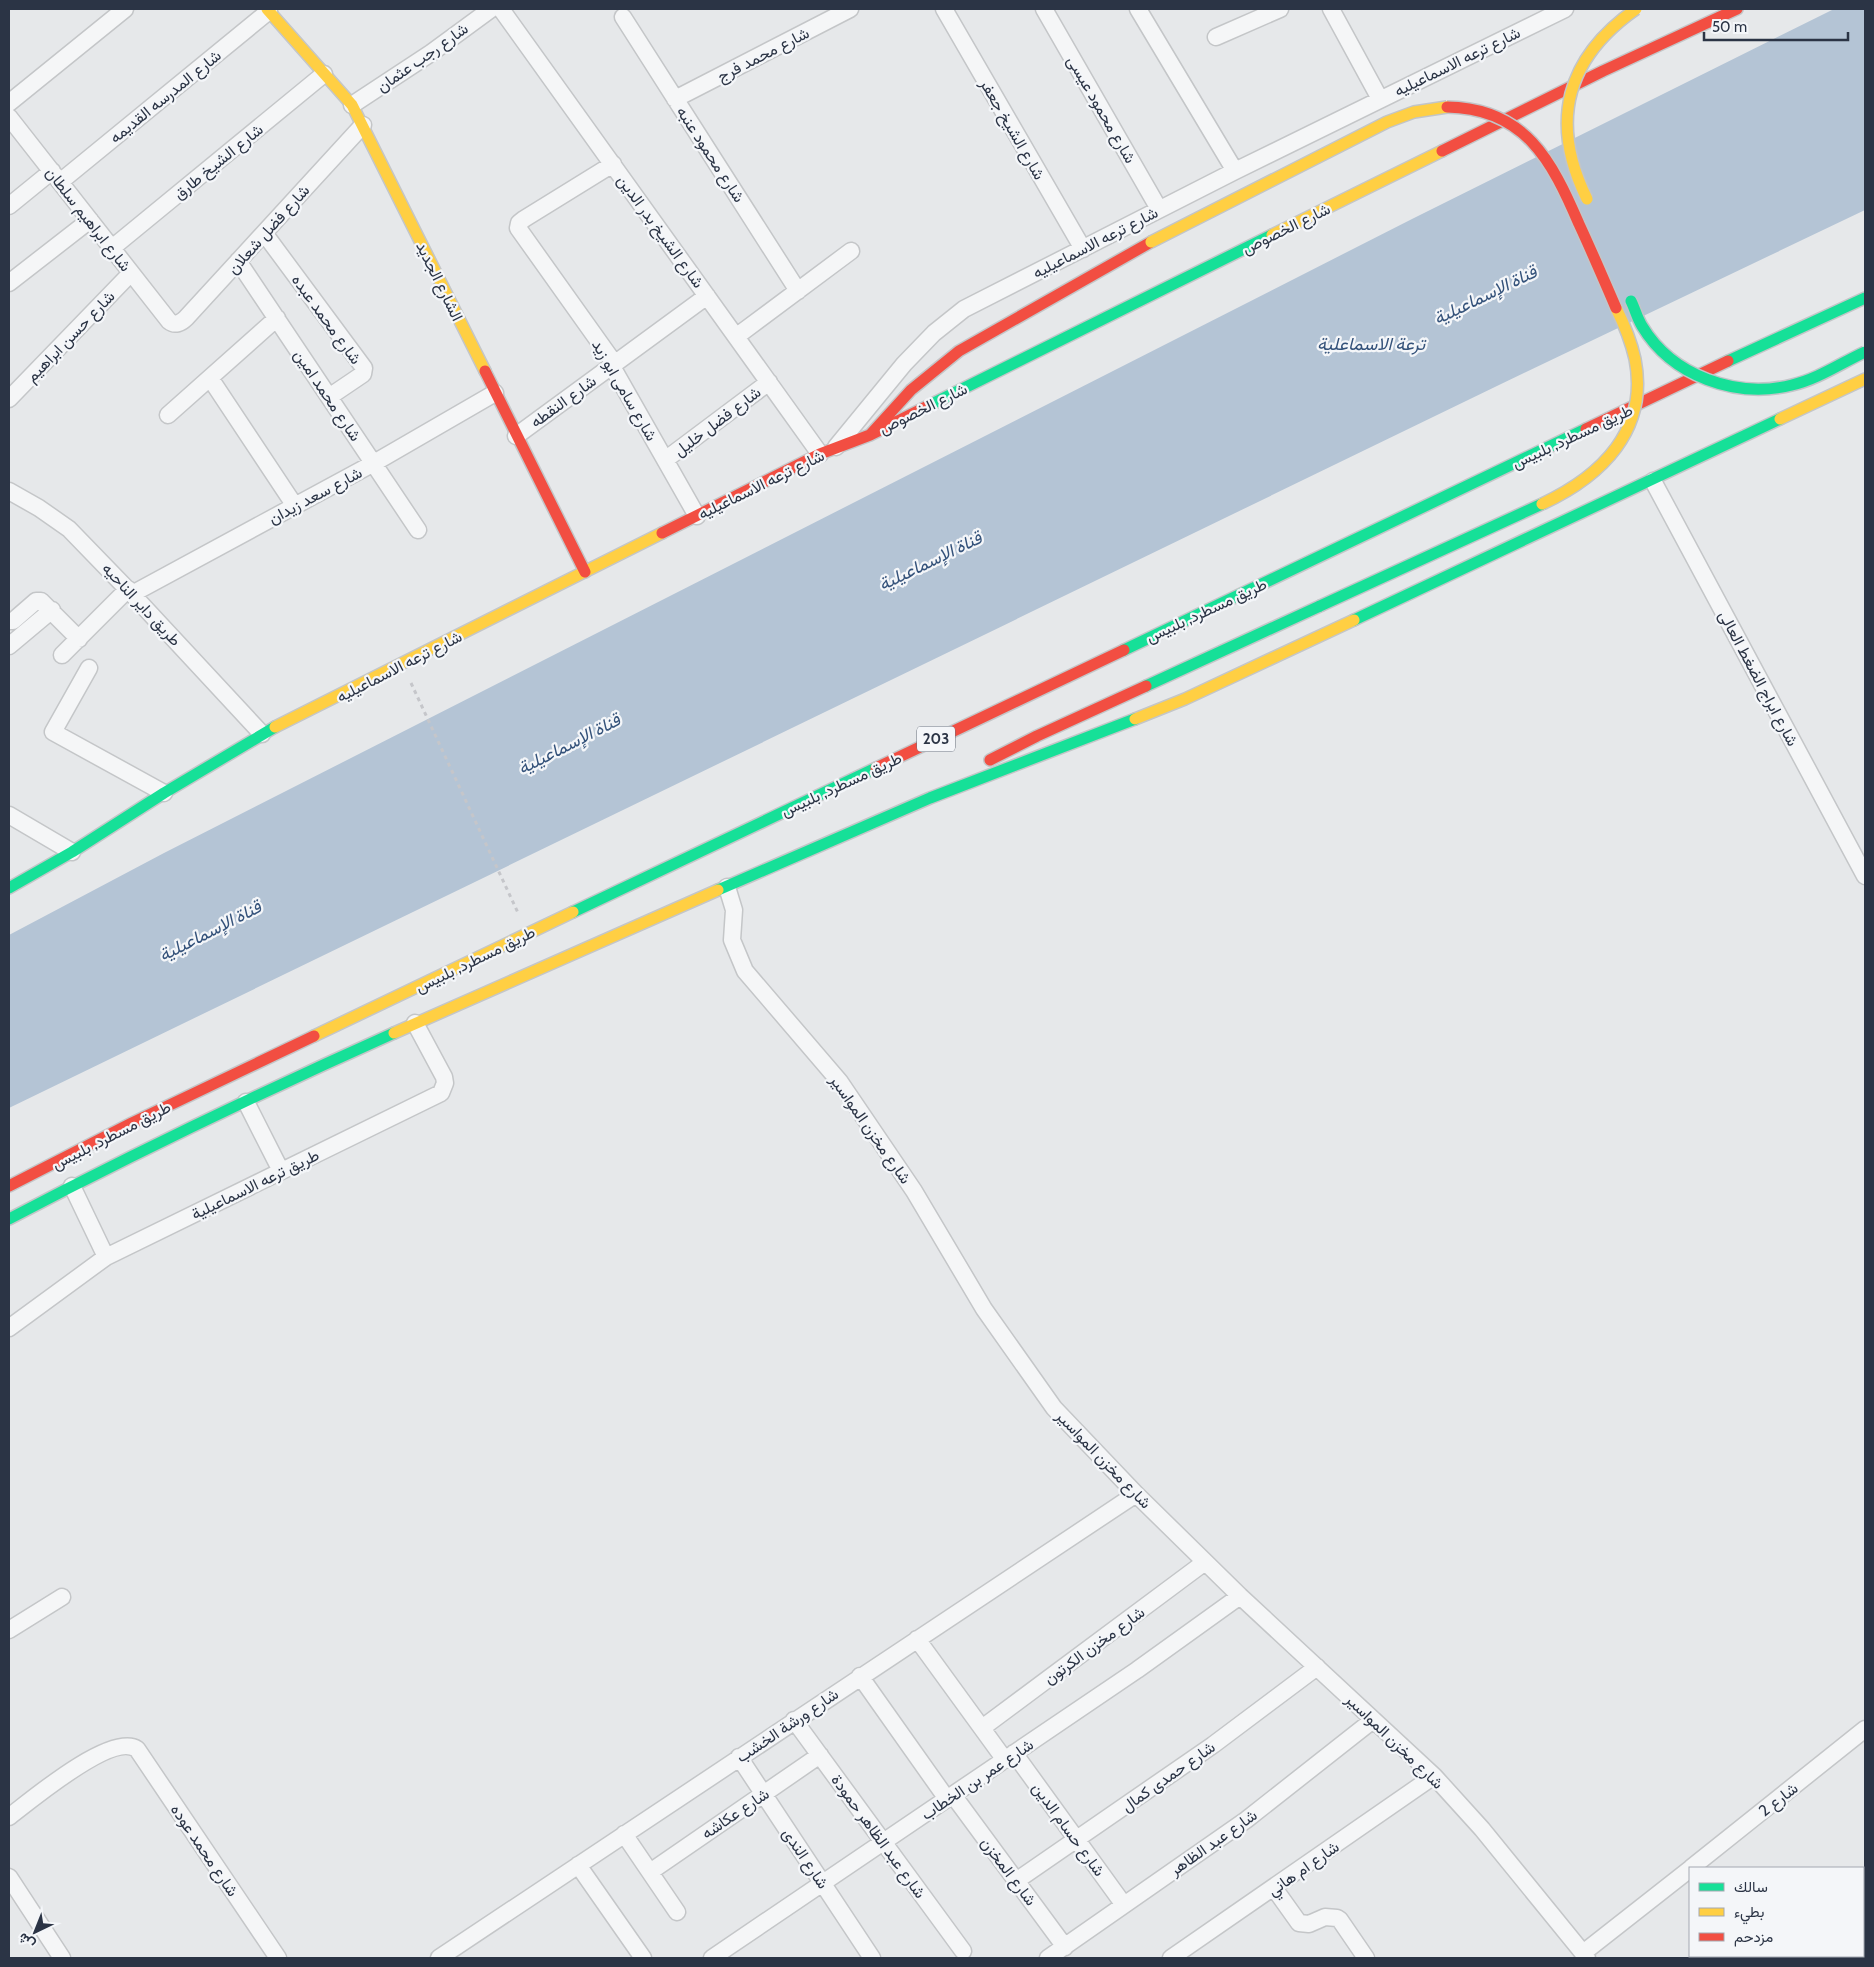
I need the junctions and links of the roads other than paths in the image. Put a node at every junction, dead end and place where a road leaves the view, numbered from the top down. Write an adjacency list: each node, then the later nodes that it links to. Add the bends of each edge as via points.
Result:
1 (124, 9): 19 (street)
2 (492, 9): 20 (street, شارع رجب عثمان)
3 (501, 9): 24 (street, شارع الشيخ بدر الدين)
4 (850, 9): 17 (street, شارع محمد فرج)
5 (944, 9): 33 (street, شارع الشيخ جعفر)
6 (1044, 9): 28 (street, شارع محمود عيسى)
7 (1138, 9): 25 (street)
8 (1280, 9): 15 (street)
9 (1331, 9): 18 (street)
10 (1565, 9): 18 (street, شارع ترعه الاسماعيليه)
11 (1636, 9): 29 (main road, bridge, via 1619,19 1598,39 1582,63 1571,90 1567,119 1569,148 1576,176)
12 (1737, 9): 54 (main road, شارع الخصوص, via 1594,75)
13 (268, 10): 16 (main road, الشارع الجديد); 26 (street, شارع المدرسه القديمه)
14 (622, 17): 17 (street, شارع محمود عنبه)
15 (1216, 37)
16 (324, 74): 20 (main road, الشارع الجديد); 32 (street, شارع الشيخ طارق)
17 (675, 98): 38 (street, شارع محمود عنبه)
18 (1380, 99): 25 (street, شارع ترعه الاسماعيليه)
19 (9, 103)
20 (352, 105): 22 (main road, الشارع الجديد)
21 (9, 117): 23 (street, شارع ابراهيم سلطان)
22 (363, 124): 31 (street, شارع فضل شعلان); 50 (main road, الشارع الجديد)
23 (16, 135): 26 (street, شارع ابراهيم سلطان)
24 (613, 164): 40 (street, شارع الشيخ بدر الدين); 46 (street, شارع سامى ابو زيد, via 524,219 519,223 519,230)
25 (1235, 171): 28 (street, شارع ترعه الاسماعيليه)
26 (56, 176): 27 (street, شارع المدرسه القديمه); 30 (street, شارع ابراهيم سلطان)
27 (9, 206)
28 (1159, 209): 33 (street, شارع ترعه الاسماعيليه)
29 (1592, 211)
30 (90, 220): 32 (street, شارع ابراهيم سلطان); 37 (street)
31 (264, 233): 35 (street, شارع فضل شعلان); 51 (street, شارع محمد عبده, via 364,368 361,375)
32 (112, 248): 36 (street, شارع ابراهيم سلطان)
33 (1083, 249): 56 (street, شارع ترعه الاسماعيليه, via 964,309 934,333 904,364)
34 (851, 251): 38 (street)
35 (238, 261): 42 (street, شارع محمد امين); 43 (street, شارع فضل شعلان, via 184,321 178,324)
36 (132, 273): 43 (street, شارع ابراهيم سلطان); 52 (street, شارع حسن ابراهيم)
37 (9, 283)
38 (798, 290): 44 (street)
39 (1626, 290): 45 (main road, bridge, via 1642,326 1657,346 1696,375 1719,384 1744,389 1792,385)
40 (707, 296): 44 (street, شارع الشيخ بدر الدين); 46 (street, شارع النقطه)
41 (1865, 298): 83 (main road, طريق مسطرد, بلبيس / 203, via 132,1123)
42 (277, 318): 47 (street); 51 (street, شارع محمد امين)
43 (169, 321)
44 (736, 336): 49 (street, شارع الشيخ بدر الدين)
45 (1865, 352)
46 (614, 364): 55 (street, شارع النقطه); 57 (street, شارع سامى ابو زيد, via 614,370)
47 (210, 378): 53 (street); 61 (street)
48 (1865, 379): 59 (main road, طريق مسطرد, بلبيس)
49 (769, 382): 56 (street, شارع الشيخ بدر الدين); 57 (street, شارع فضل خليل)
50 (495, 393): 55 (main road, الشارع الجديد); 58 (street, شارع سعد زيدان)
51 (329, 397): 58 (street, شارع محمد امين)
52 (9, 399)
53 (168, 415)
54 (870, 435): 56 (main road, شارع الخصوص); 74 (main road, bridge, via 911,390 959,351 1151,242 1387,122 1430,107 1476,109 1504,120 1535,142 1549,160 1627,332 1639,379 1637,404 1618,449 1596,472 1565,493 1046,732 979,766)
55 (516, 436): 64 (main road, الشارع الجديد)
56 (828, 451): 62 (main road, شارع ترعه الاسماعيليه)
57 (665, 460): 62 (street, شارع سامى ابو زيد)
58 (374, 463): 61 (street, شارع سعد زيدان); 63 (street, شارع محمد امين)
59 (1652, 480): 74 (main road, طريق مسطرد, بلبيس, via 1185,699); 77 (street, شارع ابراج الضغط العالى)
60 (9, 491): 65 (street, طريق داير الناحيه, via 69,529)
61 (295, 506): 65 (street, شارع سعد زيدان)
62 (697, 516): 64 (main road, شارع ترعه الاسماعيليه)
63 (418, 530)
64 (585, 572): 72 (main road, شارع ترعه الاسماعيليه)
65 (130, 592): 68 (street, شارع سعد زيدان); 72 (street, طريق داير الناحيه)
66 (52, 610): 67 (street, via 43,602 36,601); 68 (street); 69 (street)
67 (9, 621)
68 (79, 638): 70 (street, شارع سعد زيدان)
69 (9, 646)
70 (62, 655)
71 (89, 668): 73 (street, via 53,732)
72 (262, 734): 73 (main road, شارع ترعه الاسماعيليه)
73 (164, 793): 76 (main road, شارع ترعه الاسماعيليه)
74 (930, 798): 78 (main road, طريق مسطرد, بلبيس)
75 (9, 815): 76 (street)
76 (72, 852): 79 (main road, شارع ترعه الاسماعيليه)
77 (1865, 876)
78 (726, 887): 80 (main road, طريق مسطرد, بلبيس); 88 (street, شارع مخزن المواسير, via 734,910 732,940 745,971 840,1082 914,1191 984,1309 1054,1408)
79 (9, 888)
80 (415, 1023): 81 (main road, طريق مسطرد, بلبيس); 82 (street, طريق ترعه الاسماعيلية, via 444,1078 441,1093)
81 (246, 1102): 82 (street); 84 (main road, طريق مسطرد, بلبيس)
82 (281, 1171): 86 (street, طريق ترعه الاسماعيلية)
83 (9, 1186)
84 (72, 1186): 85 (main road, طريق مسطرد, بلبيس); 86 (street)
85 (9, 1218)
86 (106, 1257): 87 (street, طريق ترعه الاسماعيلية)
87 (9, 1328)
88 (1136, 1494): 89 (street, شارع مخزن المواسير); 93 (street, شارع ورشة الخشب)
89 (1205, 1562): 90 (street, شارع مخزن المواسير); 98 (street, شارع مخزن الكرتون)
90 (1240, 1596): 94 (street, شارع مخزن المواسير); 102 (street, شارع عمر بن الخطاب)
91 (62, 1597): 92 (street)
92 (9, 1630)
93 (917, 1639): 95 (street, شارع ورشة الخشب); 98 (street, شارع حسام الدين)
94 (1317, 1667): 97 (street, شارع مخزن المواسير); 108 (street, شارع حمدى كمال, via 1213,1745)
95 (860, 1676): 96 (street, شارع ورشة الخشب); 105 (street, شارع المخزن)
96 (794, 1720): 100 (street, شارع عبد الظاهر حمودة); 101 (street, شارع ورشة الخشب)
97 (1374, 1720): 103 (street, شارع مخزن المواسير); 118 (street, شارع عبد الظاهر, via 1246,1820)
98 (982, 1728): 102 (street, شارع حسام الدين)
99 (1865, 1729): 111 (street, شارع 2)
100 (820, 1755): 104 (street, شارع عكاشه); 109 (street, شارع عبد الظاهر حمودة)
101 (739, 1757): 104 (street, شارع الندى); 107 (street, شارع ورشة الخشب)
102 (1010, 1757): 105 (street, شارع عمر بن الخطاب); 108 (street, شارع حسام الدين)
103 (1434, 1776): 117 (street, شارع ام هاني); 123 (street, شارع مخزن المواسير, via 1482,1829)
104 (763, 1794): 113 (street, شارع عكاشه); 116 (street, شارع الندى)
105 (950, 1797): 109 (street, شارع عمر بن الخطاب); 115 (street, شارع المخزن)
106 (9, 1816): 125 (street, شارع محمد عوده, via 74,1768 116,1747 129,1746 137,1750)
107 (624, 1834): 110 (street, شارع ورشة الخشب); 113 (street)
108 (1076, 1839): 115 (street, شارع حمدى كمال); 118 (street, شارع حسام الدين)
109 (884, 1842): 116 (street, شارع عمر بن الخطاب); 121 (street, شارع عبد الظاهر حمودة)
110 (578, 1865): 126 (street, شارع ورشة الخشب); 127 (street)
111 (1691, 1867)
112 (1689, 1869): 123 (street, شارع 2)
113 (650, 1872): 119 (street)
114 (9, 1877): 124 (street)
115 (1016, 1881): 120 (street, شارع المخزن)
116 (822, 1883): 128 (street, شارع عمر بن الخطاب); 129 (street, شارع الندى)
117 (1274, 1888): 122 (street, شارع ام هاني); 131 (street, via 1299,1923 1309,1924 1329,1916 1340,1920)
118 (1124, 1905): 120 (street, شارع عبد الظاهر)
119 (677, 1912)
120 (1065, 1947): 130 (street, شارع عبد الظاهر)
121 (964, 1951)
122 (1182, 1955)
123 (1585, 1956)
124 (62, 1958)
125 (278, 1958)
126 (439, 1958)
127 (643, 1958)
128 (712, 1958)
129 (872, 1958)
130 (1048, 1958)
131 (1366, 1958)

